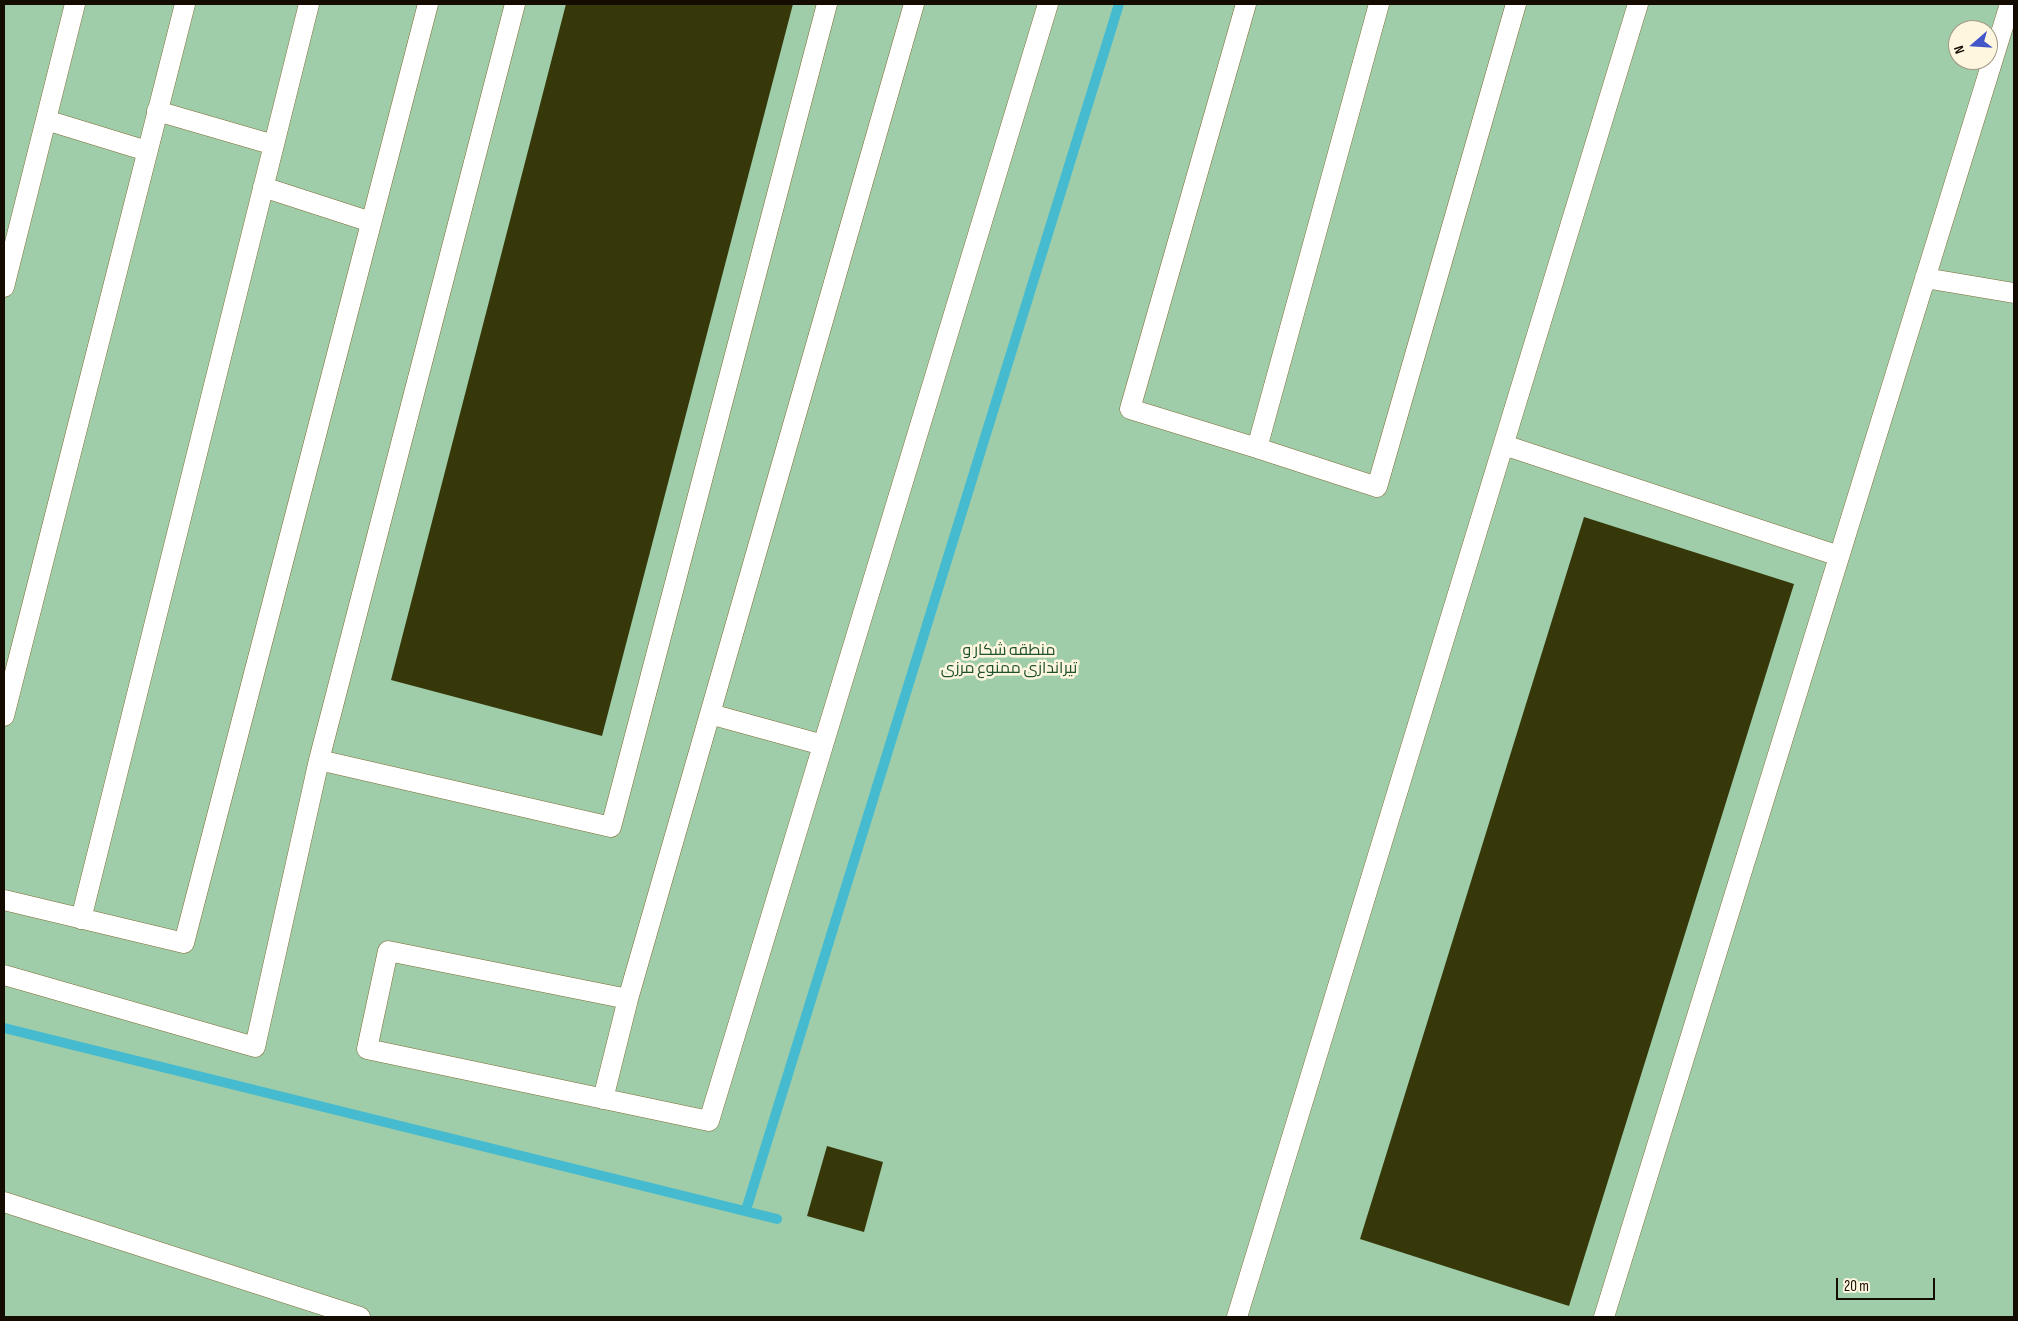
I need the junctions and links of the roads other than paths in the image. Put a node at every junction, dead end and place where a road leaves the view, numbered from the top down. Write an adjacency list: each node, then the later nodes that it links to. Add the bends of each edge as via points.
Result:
1 (76, 4): 15 (lane)
2 (184, 4): 14 (lane)
3 (309, 4): 16 (lane)
4 (428, 4): 19 (lane)
5 (515, 4): 29 (lane)
6 (827, 4): 29 (lane, via 612,827)
7 (914, 4): 26 (lane)
8 (1048, 4): 28 (lane)
9 (1246, 4): 24 (lane, via 1130,409)
10 (1379, 4): 24 (lane)
11 (1516, 4): 24 (lane, via 1377,487)
12 (1638, 4): 23 (lane)
13 (2010, 4): 20 (lane)
14 (157, 111): 16 (lane); 17 (lane)
15 (46, 120): 17 (lane); 21 (lane)
16 (274, 145): 18 (lane)
17 (147, 151): 27 (lane)
18 (263, 187): 19 (lane); 31 (lane)
19 (371, 222): 31 (lane, via 184,943)
20 (1926, 278): 22 (lane); 25 (lane)
21 (4, 287)
22 (2014, 293)
23 (1504, 445): 25 (lane); 37 (lane)
24 (1257, 448)
25 (1839, 556): 38 (lane)
26 (710, 714): 28 (lane); 33 (lane)
27 (4, 716)
28 (823, 745): 34 (lane, via 709,1121)
29 (319, 760): 32 (lane, via 255,1047)
30 (4, 900): 31 (lane)
31 (81, 919)
32 (4, 975)
33 (628, 999): 34 (lane); 34 (lane, via 388,951 367,1049)
34 (604, 1099)
35 (4, 1202): 36 (lane)
36 (360, 1317)
37 (1237, 1317)
38 (1604, 1317)

